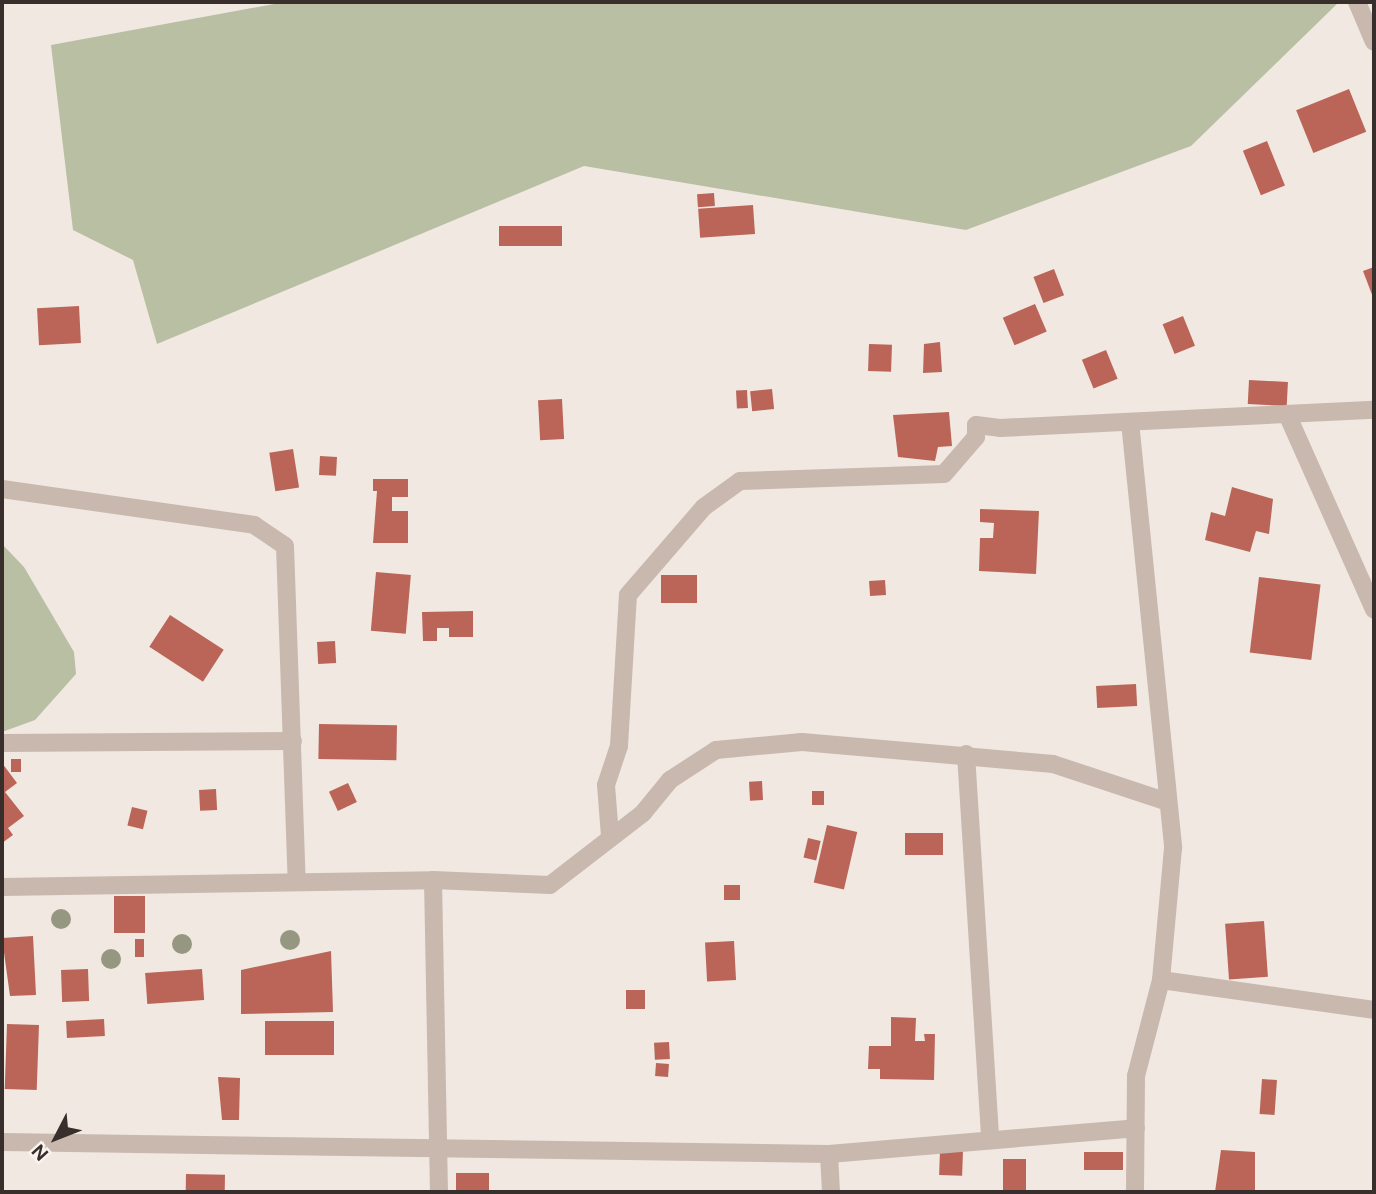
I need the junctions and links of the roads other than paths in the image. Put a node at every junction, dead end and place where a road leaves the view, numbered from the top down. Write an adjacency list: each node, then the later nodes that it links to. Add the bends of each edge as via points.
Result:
1 (1357, 2): 2 (street)
2 (1374, 42)
3 (1374, 410): 4 (street)
4 (1287, 414): 5 (street); 7 (street)
5 (1130, 422): 11 (street); 12 (street, via 976,425 975,437 944,474 740,481 704,507 628,595 619,746 607,785)
6 (2, 489): 8 (street, via 254,525 285,546)
7 (1374, 609)
8 (293, 741): 9 (street); 14 (street)
9 (2, 743)
10 (967, 754): 11 (street, via 1053,764); 12 (street, via 802,742 716,750 670,780 643,813); 19 (street)
11 (1168, 802): 16 (street, via 1173,848)
12 (610, 836): 13 (street, via 550,885)
13 (433, 880): 14 (street); 21 (street)
14 (297, 882): 15 (street)
15 (2, 887)
16 (1161, 980): 17 (street); 18 (street, via 1136,1076)
17 (1374, 1010)
18 (1136, 1128): 19 (street); 25 (street)
19 (990, 1140): 22 (street)
20 (2, 1142): 21 (street)
21 (438, 1148): 22 (street); 23 (street)
22 (829, 1154): 24 (street)
23 (439, 1192)
24 (831, 1192)
25 (1135, 1192)

